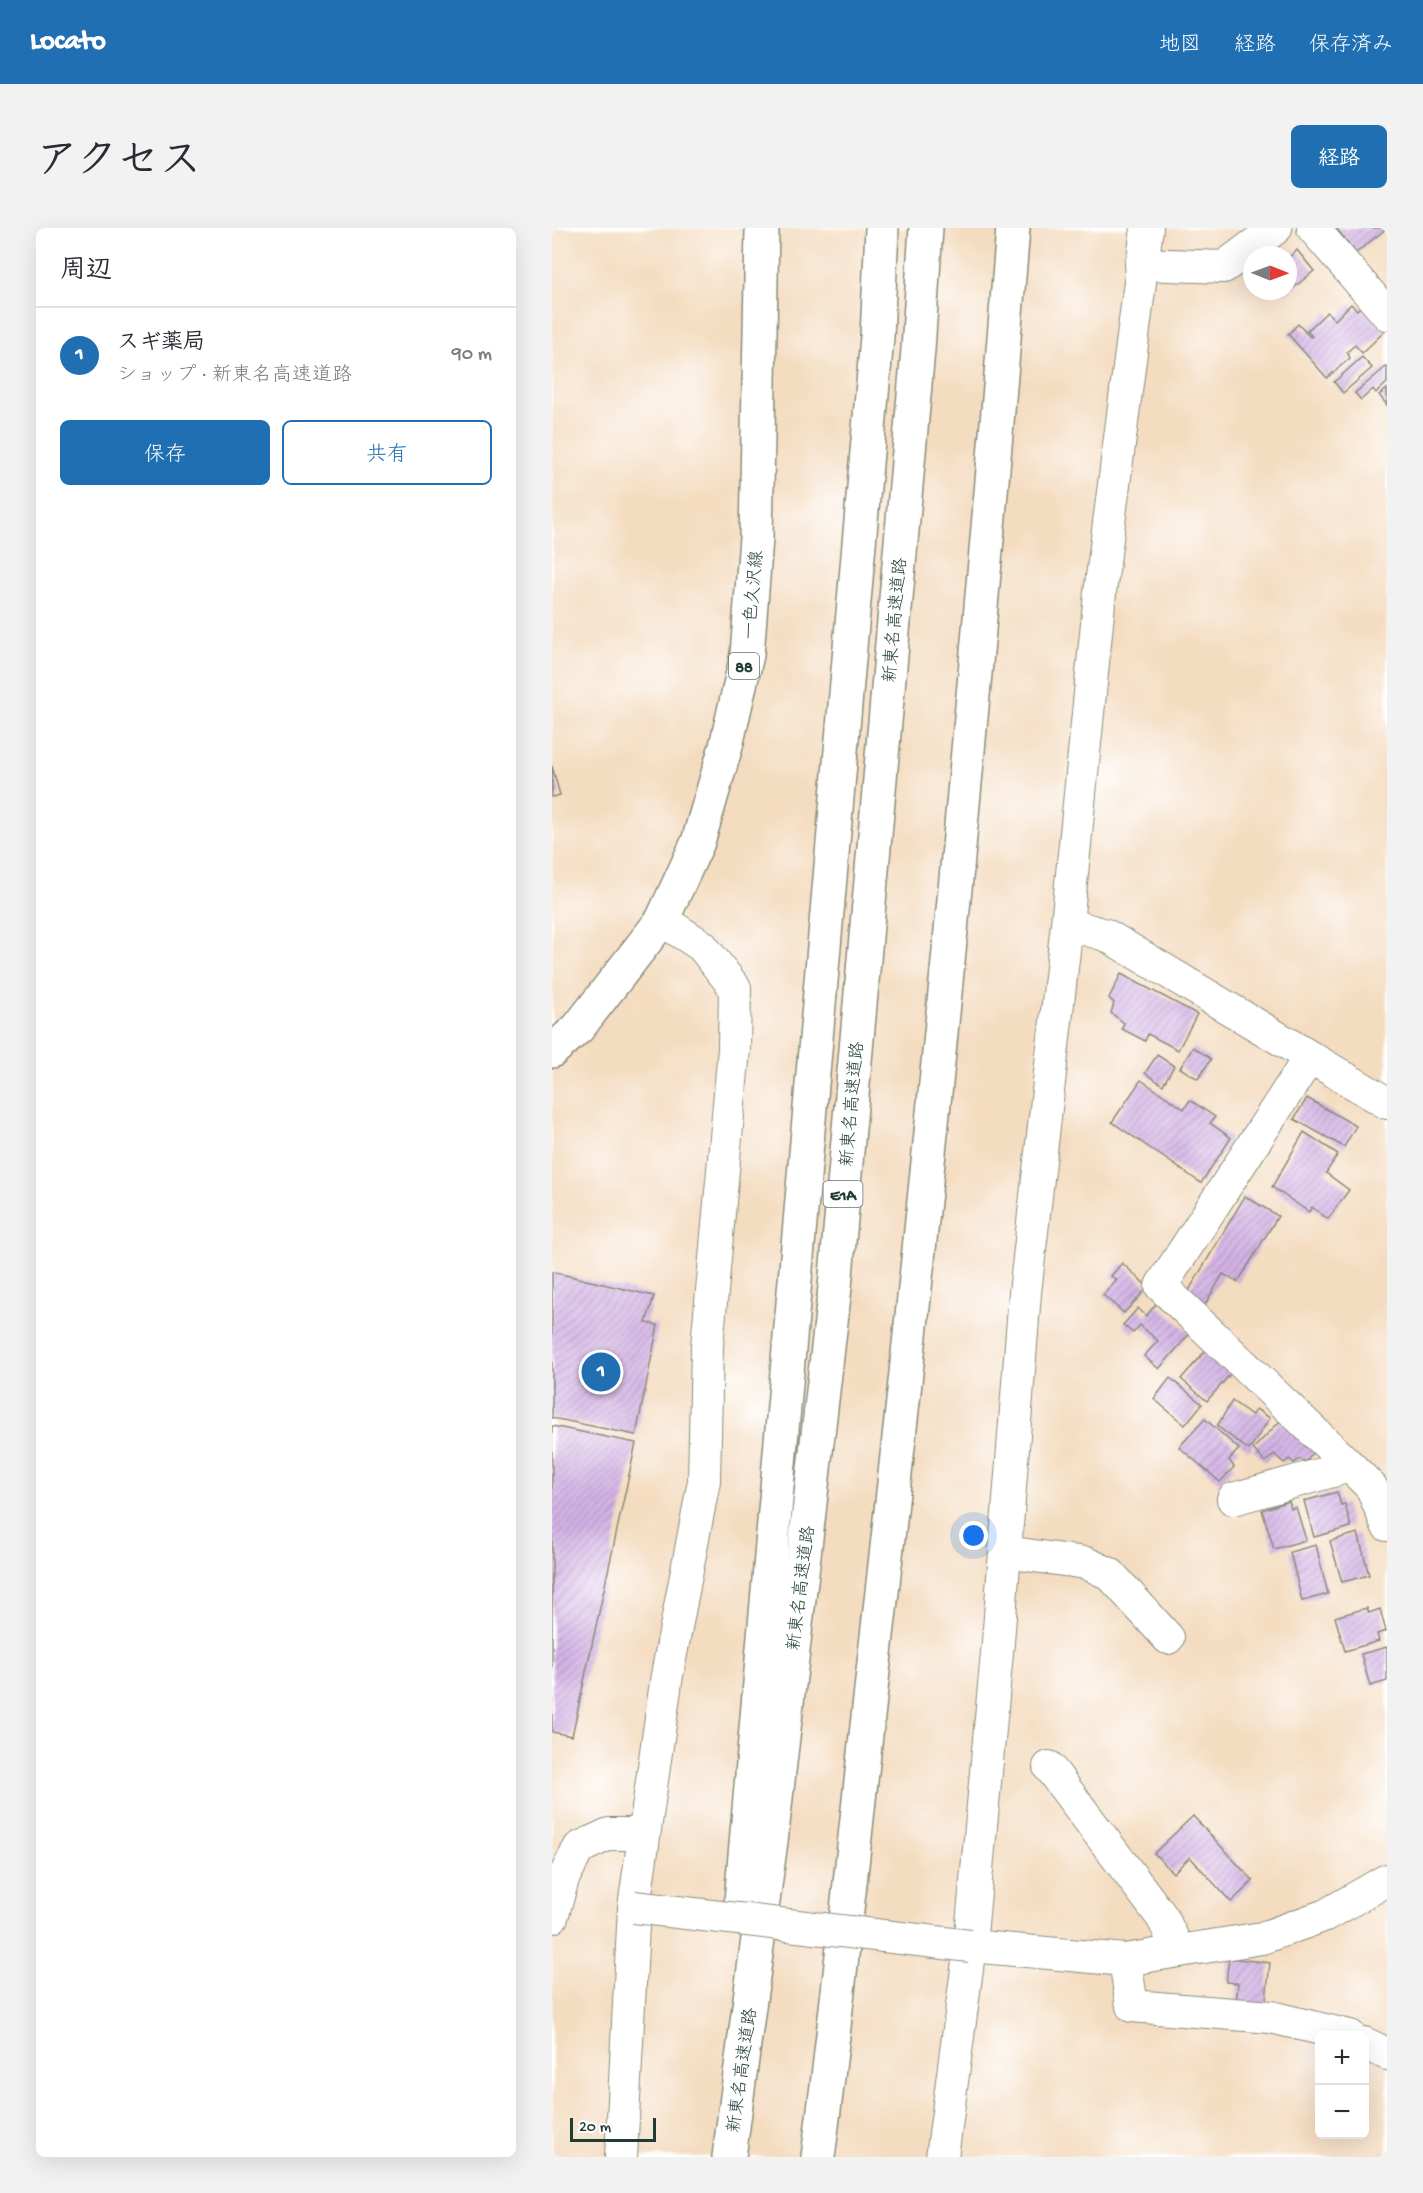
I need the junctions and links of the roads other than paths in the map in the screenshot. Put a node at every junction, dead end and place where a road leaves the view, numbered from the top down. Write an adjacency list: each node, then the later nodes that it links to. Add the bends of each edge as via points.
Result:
1 (762, 228): 10 (main road, 一色久沢線 / 88, via 756,538 747,655 698,842)
2 (882, 228): 32 (main road, via 877,337)
3 (926, 228): 33 (main road, 新東名高速道路 / E1A, via 835,1287 771,1841)
4 (1013, 228): 34 (main road, via 951,934 894,1490)
5 (1147, 228): 8 (street)
6 (1313, 228): 9 (street)
7 (1268, 230): 8 (street, via 1224,267)
8 (1142, 264): 11 (street, via 1100,593)
9 (1387, 314)
10 (662, 920): 12 (main road, 一色久沢線 / 88, via 578,1028); 21 (street, via 702,946 735,988 734,1049 707,1346 704,1481 667,1675)
11 (1067, 924): 13 (street, via 1106,935); 18 (street, via 1025,1293)
12 (552, 1051)
13 (1309, 1058): 14 (street); 15 (street, via 1161,1286)
14 (1387, 1103)
15 (1350, 1466): 16 (street); 17 (street, via 1372,1488)
16 (1233, 1499)
17 (1387, 1525)
18 (1005, 1552): 19 (street, via 1086,1563 1110,1574); 25 (street)
19 (1168, 1638)
20 (1049, 1767): 26 (street, via 1162,1917)
21 (644, 1834): 23 (street); 24 (street, via 609,1834 579,1848 563,1879)
22 (1387, 1880): 26 (street, via 1326,1915 1262,1938)
23 (634, 1907): 25 (street, bridge); 31 (street)
24 (552, 1917)
25 (970, 1946): 27 (street); 35 (street)
26 (1179, 1952): 27 (street)
27 (1125, 1960): 28 (street, via 1132,2006 1271,2018)
28 (1328, 2031)
29 (1369, 2045): 30 (street)
30 (1387, 2054)
31 (621, 2157)
32 (719, 2157)
33 (729, 2157)
34 (818, 2157)
35 (942, 2157)

